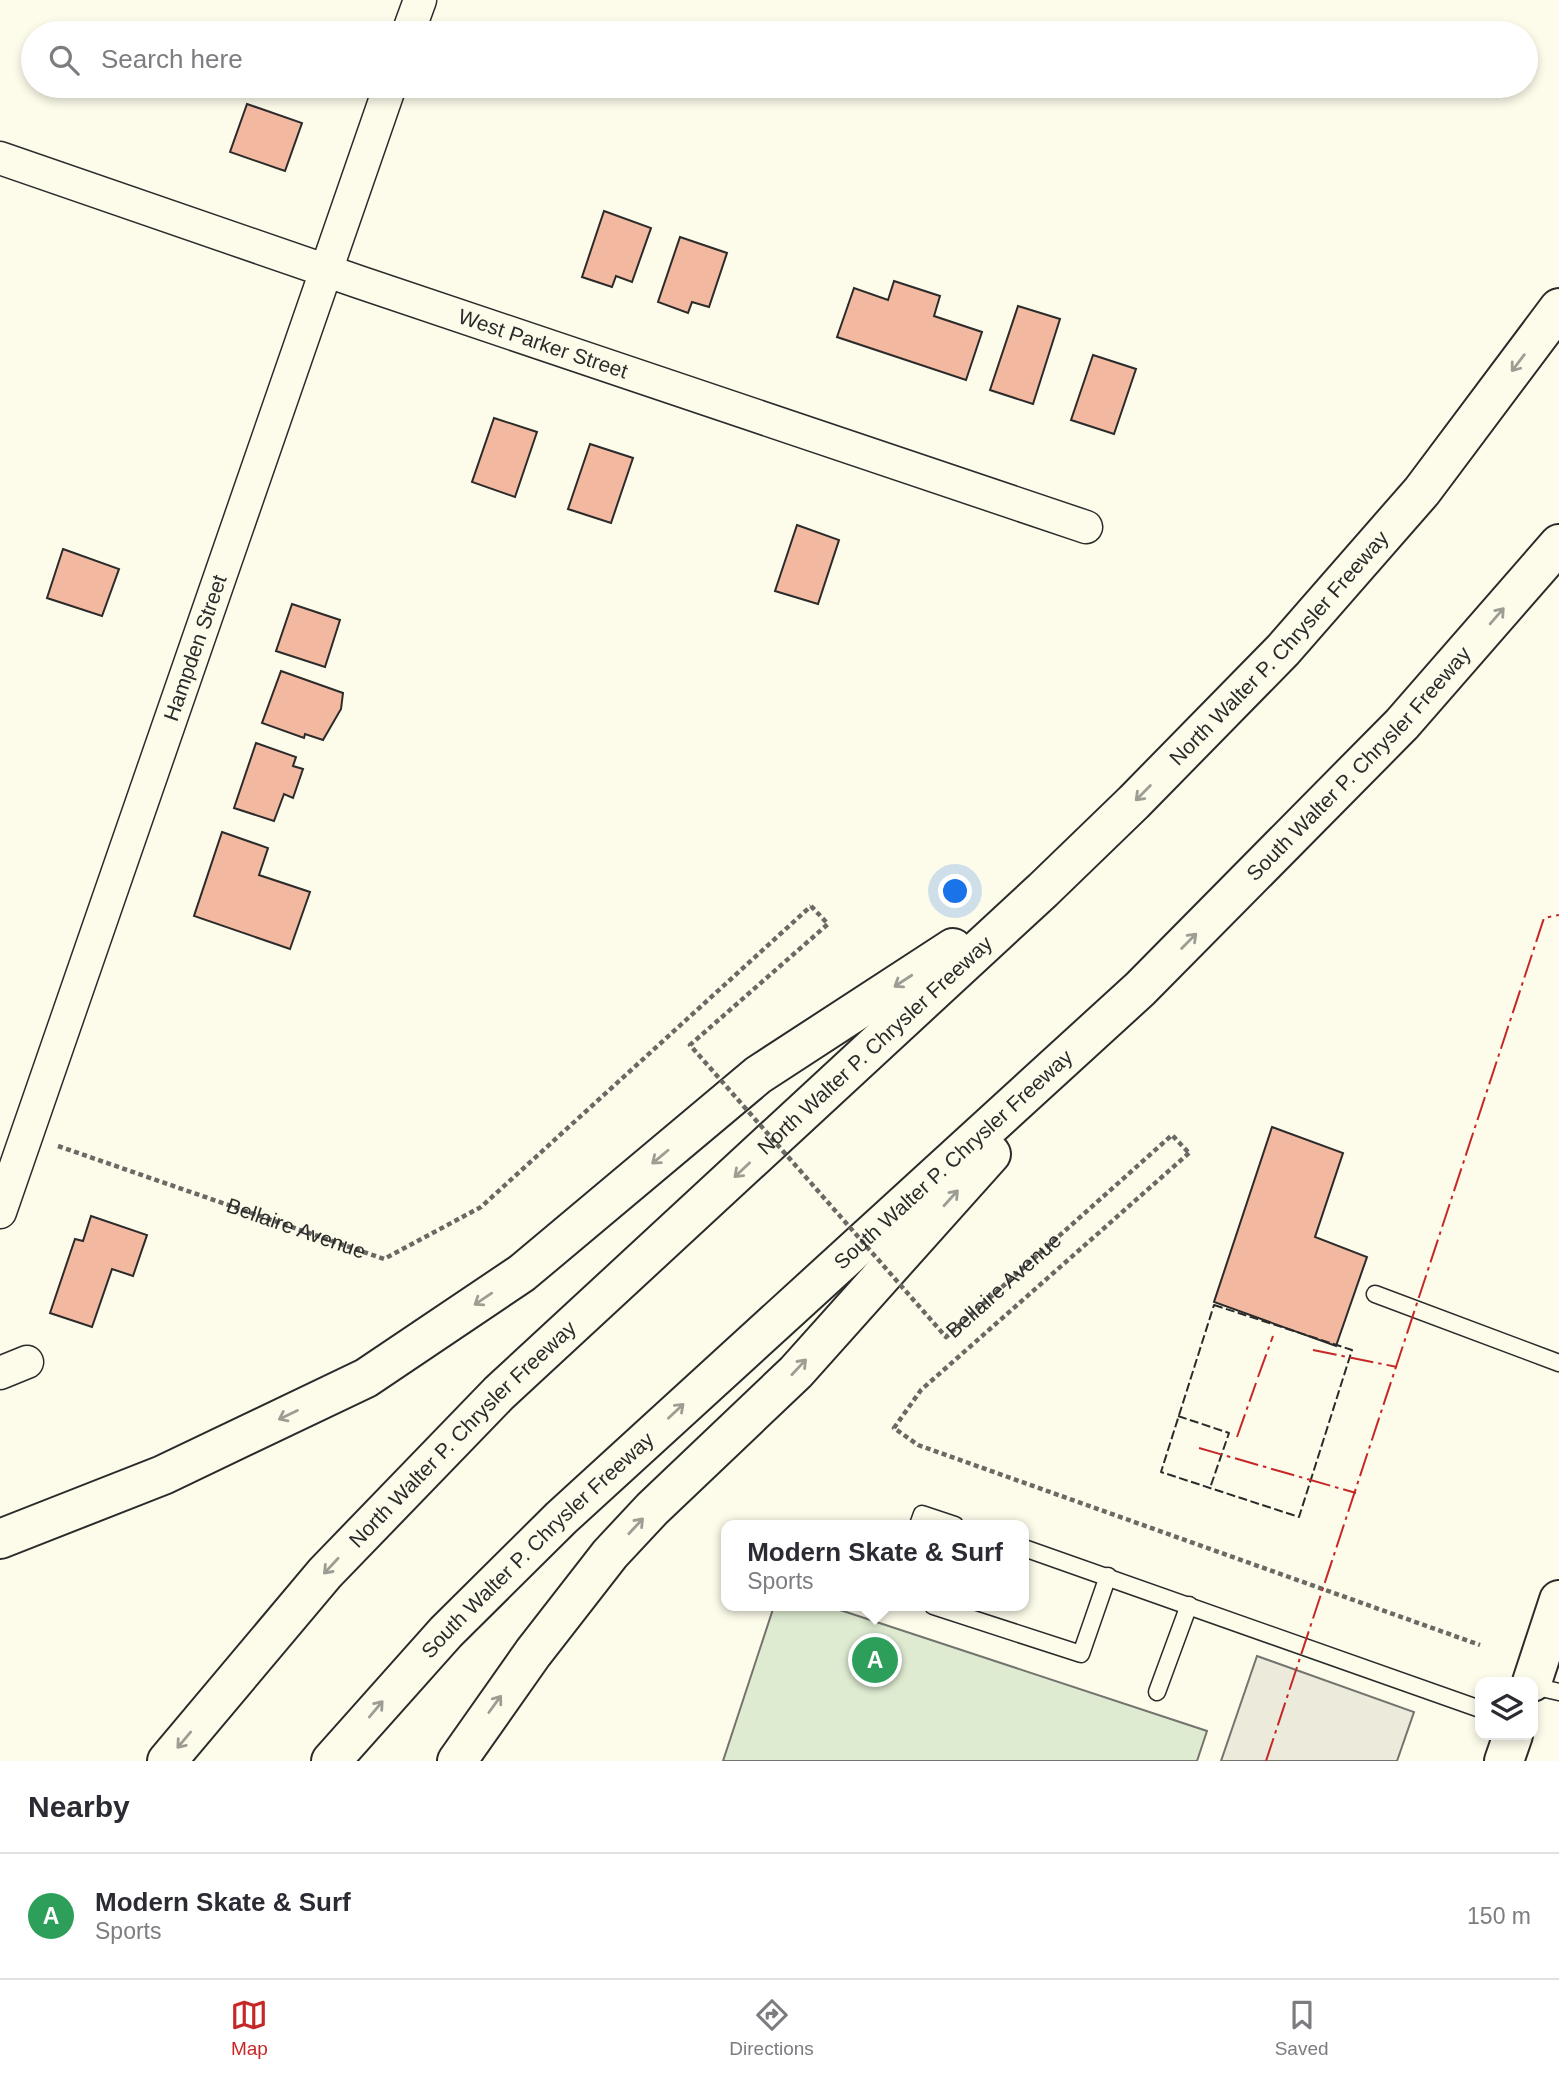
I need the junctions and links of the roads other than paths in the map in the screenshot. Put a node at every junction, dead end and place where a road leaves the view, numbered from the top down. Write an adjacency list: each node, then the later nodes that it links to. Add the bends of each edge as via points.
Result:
1 (420, 0): 2 (street)
2 (412, 21)
3 (386, 98): 5 (street, Hampden Street)
4 (0, 158): 5 (street, West Parker Street)
5 (325, 270): 7 (street, West Parker Street); 11 (street, Hampden Street)
6 (1559, 308): 9 (main road, North Walter P. Chrysler Freeway, one-way to 9, via 1422,491 1353,573 1206,730)
7 (1086, 527)
8 (1559, 544): 10 (main road, South Walter P. Chrysler Freeway, one-way to 8, via 1402,724)
9 (1043, 890): 17 (main road, one-way to 17, via 758,1075 522,1273 366,1378 163,1475); 29 (main road, North Walter P. Chrysler Freeway, one-way to 29, via 499,1393 325,1573)
10 (1140, 989): 30 (main road, South Walter P. Chrysler Freeway, one-way to 10, via 446,1632 561,1518); 31 (main road, one-way to 10, via 610,1554 796,1372)
11 (13, 1134): 12 (street, Hampden Street)
12 (0, 1212)
13 (1375, 1294): 14 (lane)
14 (1559, 1363)
15 (920, 1520): 16 (lane, via 922,1514)
16 (940, 1520)
17 (0, 1539)
18 (1029, 1550): 19 (lane)
19 (1108, 1576): 21 (lane); 22 (lane, via 1081,1654)
20 (1559, 1600): 23 (main road)
21 (1189, 1605): 25 (lane); 27 (lane)
22 (948, 1611)
23 (1534, 1677)
24 (1538, 1686): 26 (lane)
25 (1157, 1692)
26 (1559, 1692)
27 (1475, 1707)
28 (1511, 1740): 32 (main road)
29 (167, 1761)
30 (331, 1761)
31 (457, 1761)
32 (1504, 1761)

